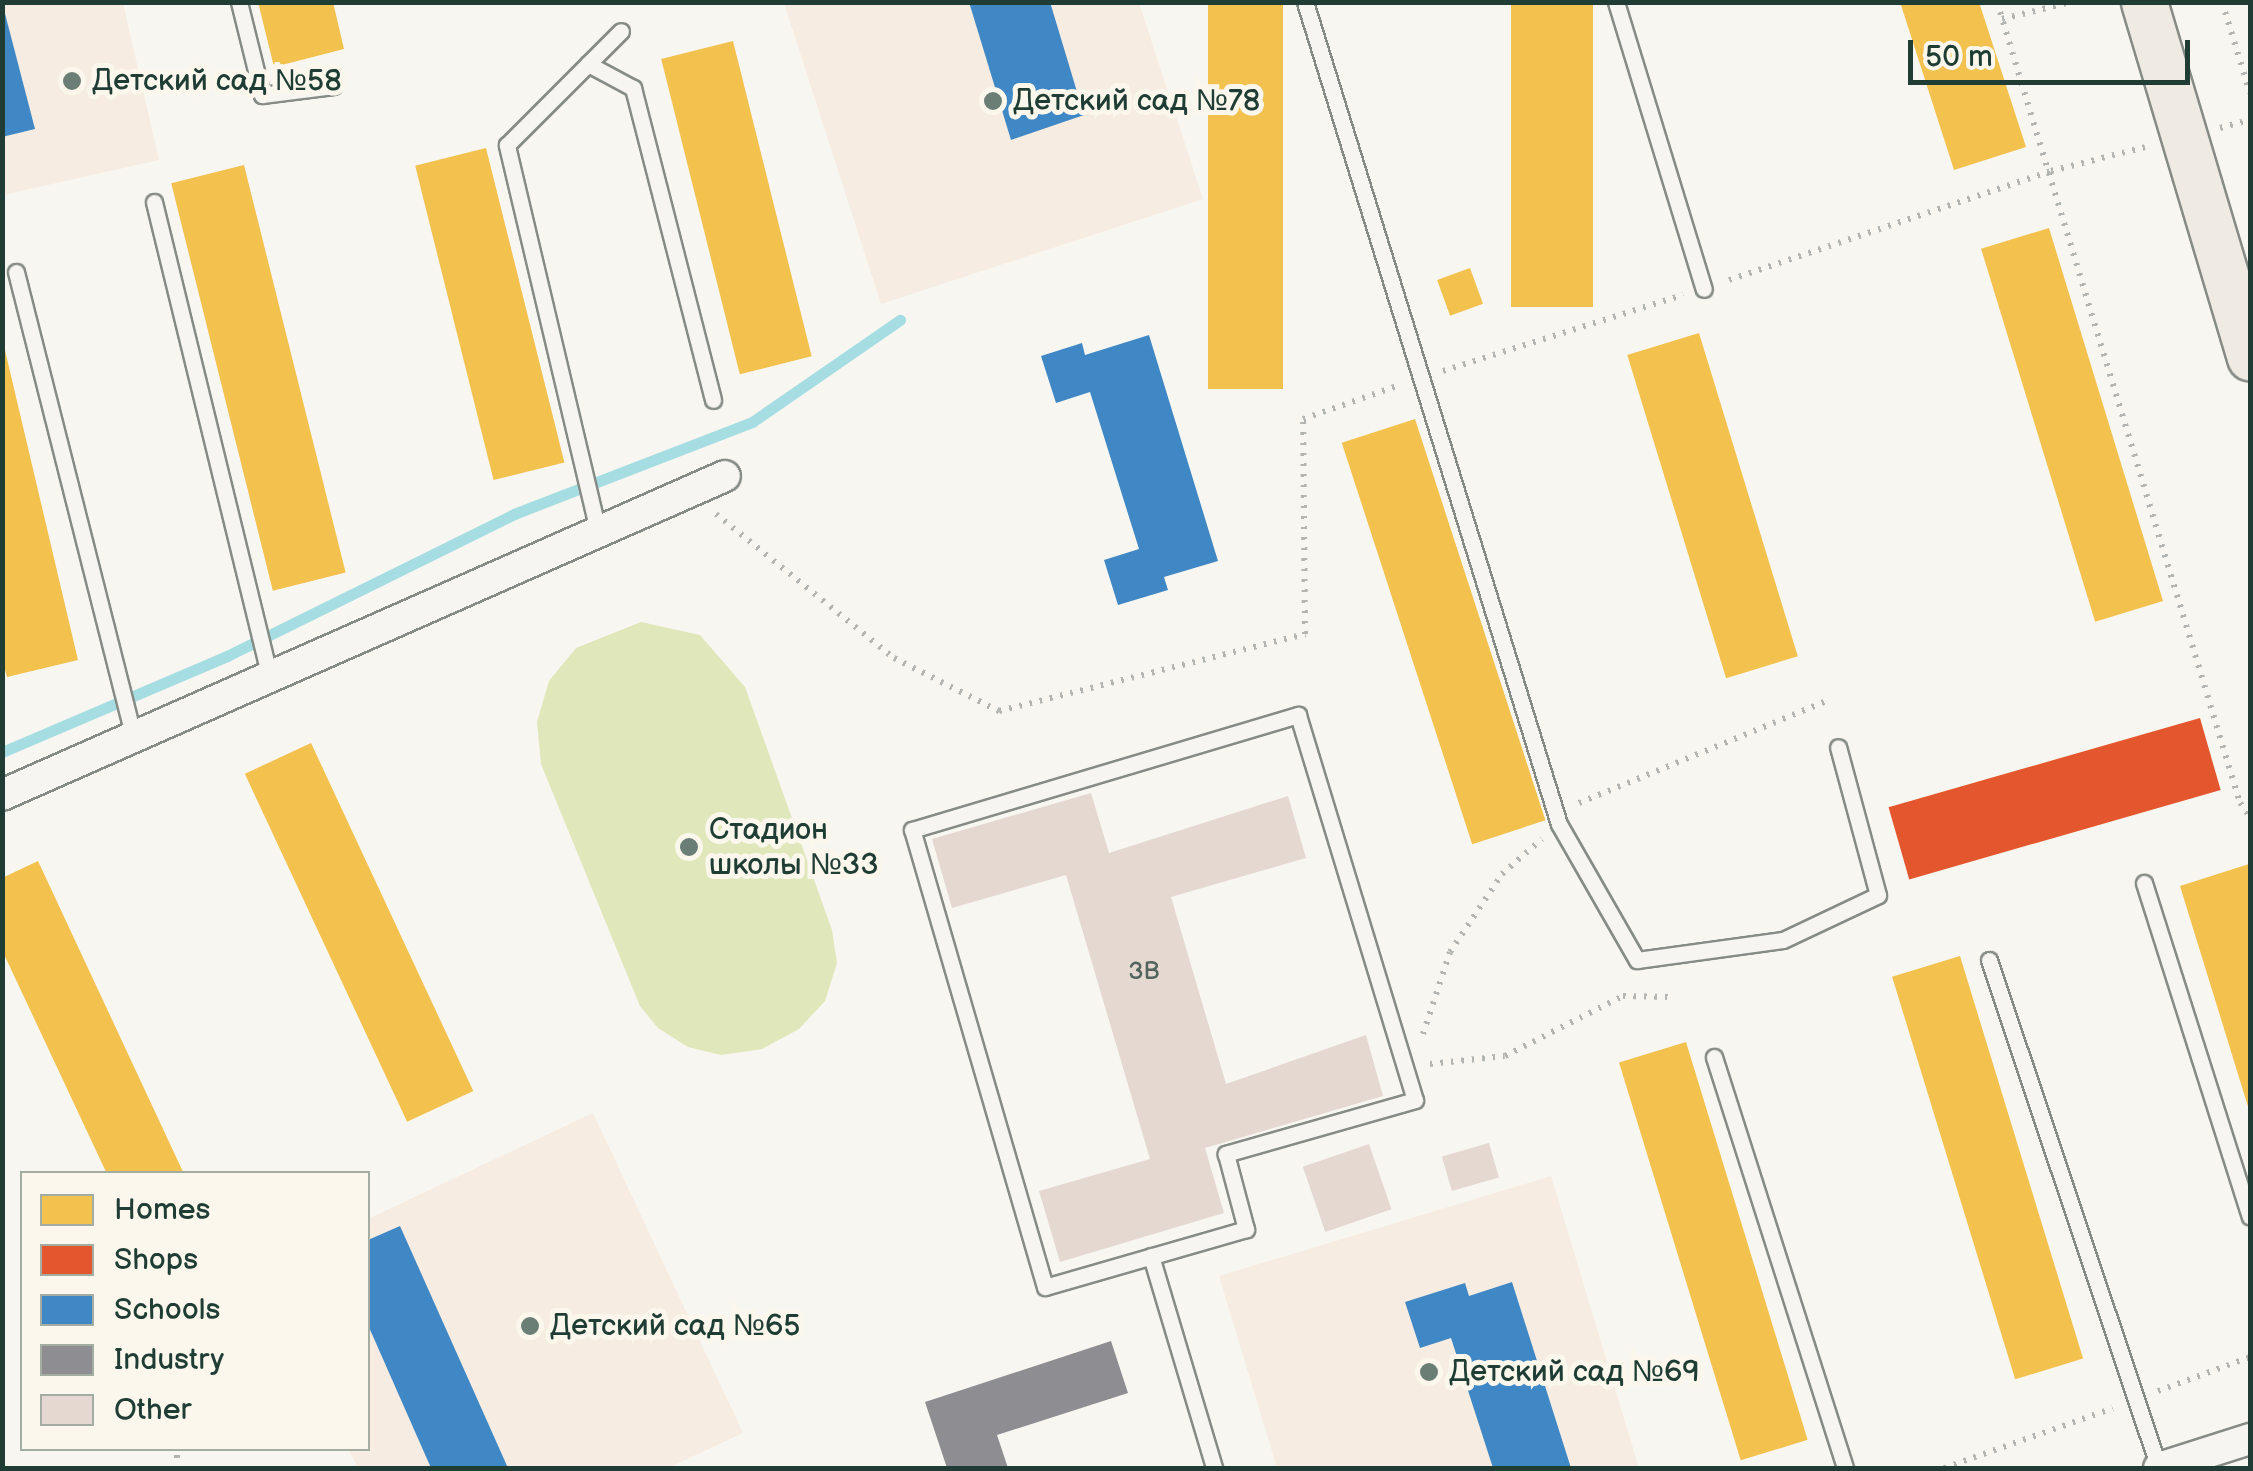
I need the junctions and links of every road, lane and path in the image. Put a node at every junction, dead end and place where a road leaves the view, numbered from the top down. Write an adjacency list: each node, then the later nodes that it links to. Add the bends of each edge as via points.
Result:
1 (239, 2): 11 (lane, via 262,96)
2 (1305, 2): 18 (lane)
3 (1616, 2): 16 (lane)
4 (1997, 2): 8 (path)
5 (2071, 2): 8 (path)
6 (2144, 2): 17 (main road)
7 (2222, 2): 12 (path)
8 (2002, 19): 13 (path)
9 (621, 31): 10 (lane)
10 (588, 64): 19 (lane, via 633,88); 22 (lane, via 507,145)
11 (334, 86)
12 (2250, 92)
13 (2051, 171): 16 (path); 27 (path, via 2240,803)
14 (154, 202): 23 (lane)
15 (16, 272): 24 (lane)
16 (1704, 289): 18 (path)
17 (2248, 343)
18 (1422, 377): 21 (path, via 1303,418 1305,634 998,711 894,658); 25 (lane, via 1559,824 1637,960 1783,940 1878,895)
19 (713, 400)
20 (725, 476): 21 (street)
21 (694, 492): 22 (street)
22 (599, 536): 23 (street)
23 (270, 678): 24 (street)
24 (134, 737): 26 (street)
25 (1838, 747)
26 (2, 795)
27 (2250, 817)
28 (2144, 883): 33 (lane)
29 (1989, 960): 36 (lane)
30 (1670, 996): 32 (path, via 1622,996 1505,1056)
31 (1714, 1057): 40 (lane)
32 (1409, 1067): 34 (lane, via 1415,1100 1226,1154 1246,1229); 34 (lane, via 1298,715 912,830 1045,1287)
33 (2250, 1217)
34 (1151, 1256): 39 (lane)
35 (2250, 1357): 36 (path)
36 (2136, 1399): 38 (lane); 41 (path)
37 (2250, 1439): 38 (street)
38 (2168, 1467)
39 (1214, 1468)
40 (1845, 1468)
41 (1944, 1468)

